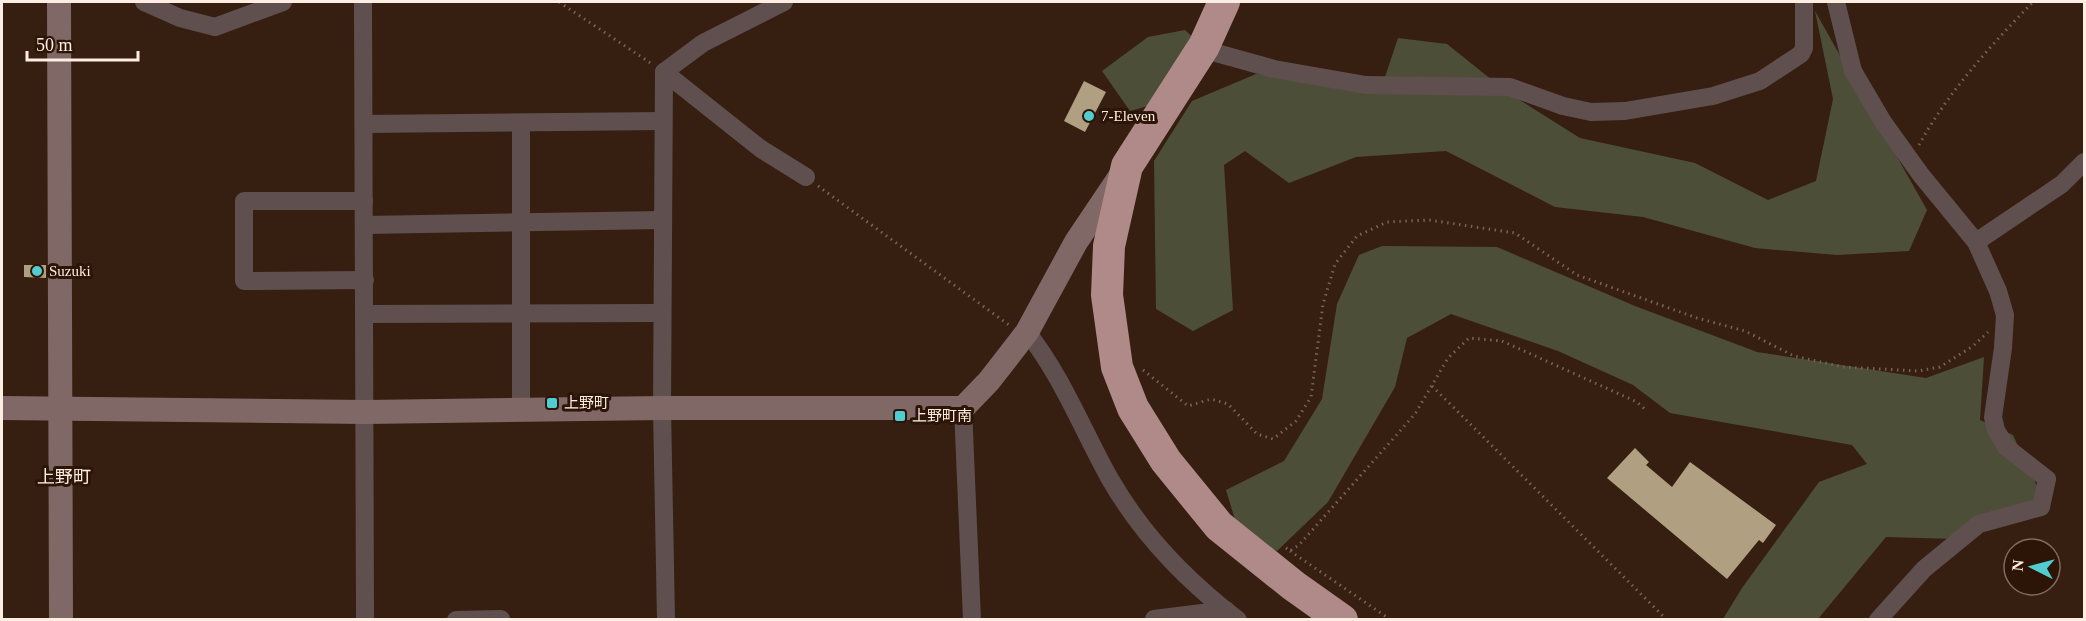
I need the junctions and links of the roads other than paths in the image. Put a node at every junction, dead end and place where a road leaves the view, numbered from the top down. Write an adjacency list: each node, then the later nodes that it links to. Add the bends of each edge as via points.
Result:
1 (59, 2): 28 (street)
2 (144, 2): 3 (street, via 180,18 215,27)
3 (283, 2)
4 (363, 2): 12 (street)
5 (784, 2): 10 (street, via 703,43)
6 (1224, 2): 9 (highway)
7 (1804, 2): 9 (street, via 1803,48 1785,66 1760,81 1713,96 1625,111 1591,112 1510,87 1397,87 1322,79)
8 (1836, 2): 21 (street, via 1853,71 1883,122)
9 (1202, 49): 15 (highway)
10 (664, 72): 11 (street); 16 (street, via 761,149)
11 (663, 121): 13 (street); 18 (street)
12 (364, 124): 13 (street); 17 (street)
13 (521, 124): 19 (street)
14 (2085, 162): 21 (street, via 2062,184)
15 (1127, 166): 26 (street, via 1076,242); 41 (highway, via 1109,246 1107,295 1117,367 1133,408 1166,461 1219,526)
16 (806, 177)
17 (364, 201): 20 (street); 22 (street, via 244,201 244,281)
18 (662, 220): 19 (street); 24 (street)
19 (521, 222): 20 (street); 23 (street)
20 (365, 225): 22 (street)
21 (1976, 242): 42 (street, via 2005,315 1993,417 2006,447 2047,479 2042,507 1979,524 1924,569)
22 (365, 280): 25 (street)
23 (521, 313): 24 (street); 25 (street); 31 (street)
24 (662, 313): 29 (street)
25 (365, 314): 32 (street)
26 (1027, 332): 30 (street, via 990,381); 33 (street, via 1064,387 1109,477 1144,531)
27 (2, 408): 28 (street)
28 (61, 408): 32 (street); 35 (street)
29 (662, 408): 30 (street); 31 (street); 38 (street)
30 (963, 408): 39 (street)
31 (521, 410): 32 (street)
32 (366, 412): 36 (street)
33 (1232, 615): 40 (street)
34 (501, 619): 37 (street)
35 (61, 620)
36 (365, 620)
37 (456, 620)
38 (666, 620)
39 (972, 620)
40 (1154, 620)
41 (1342, 620)
42 (1878, 620)

